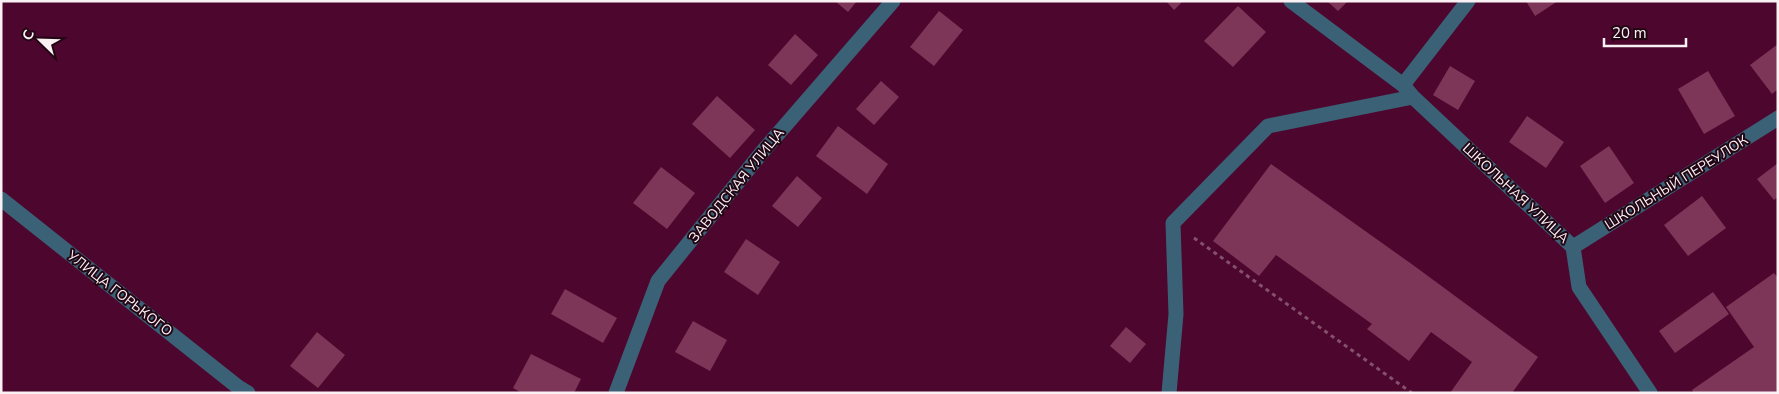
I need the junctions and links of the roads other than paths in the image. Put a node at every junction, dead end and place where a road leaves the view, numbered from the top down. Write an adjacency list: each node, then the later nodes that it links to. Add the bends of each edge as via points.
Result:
1 (893, 1): 10 (street, ЗАВОДСКАЯ УЛИЦА, via 762,151 658,281)
2 (1291, 1): 4 (street, ШКОЛЬНАЯ УЛИЦА)
3 (1468, 1): 4 (street)
4 (1403, 85): 5 (street, ШКОЛЬНАЯ УЛИЦА)
5 (1413, 97): 8 (street, ШКОЛЬНАЯ УЛИЦА); 11 (street, via 1268,126 1173,223 1176,314)
6 (1778, 118): 8 (street, ШКОЛЬНЫЙ ПЕРЕУЛОК)
7 (1, 199): 9 (street, УЛИЦА ГОРЬКОГО)
8 (1573, 247): 12 (street, ШКОЛЬНАЯ УЛИЦА, via 1579,287)
9 (240, 391)
10 (616, 393)
11 (1169, 393)
12 (1650, 393)

